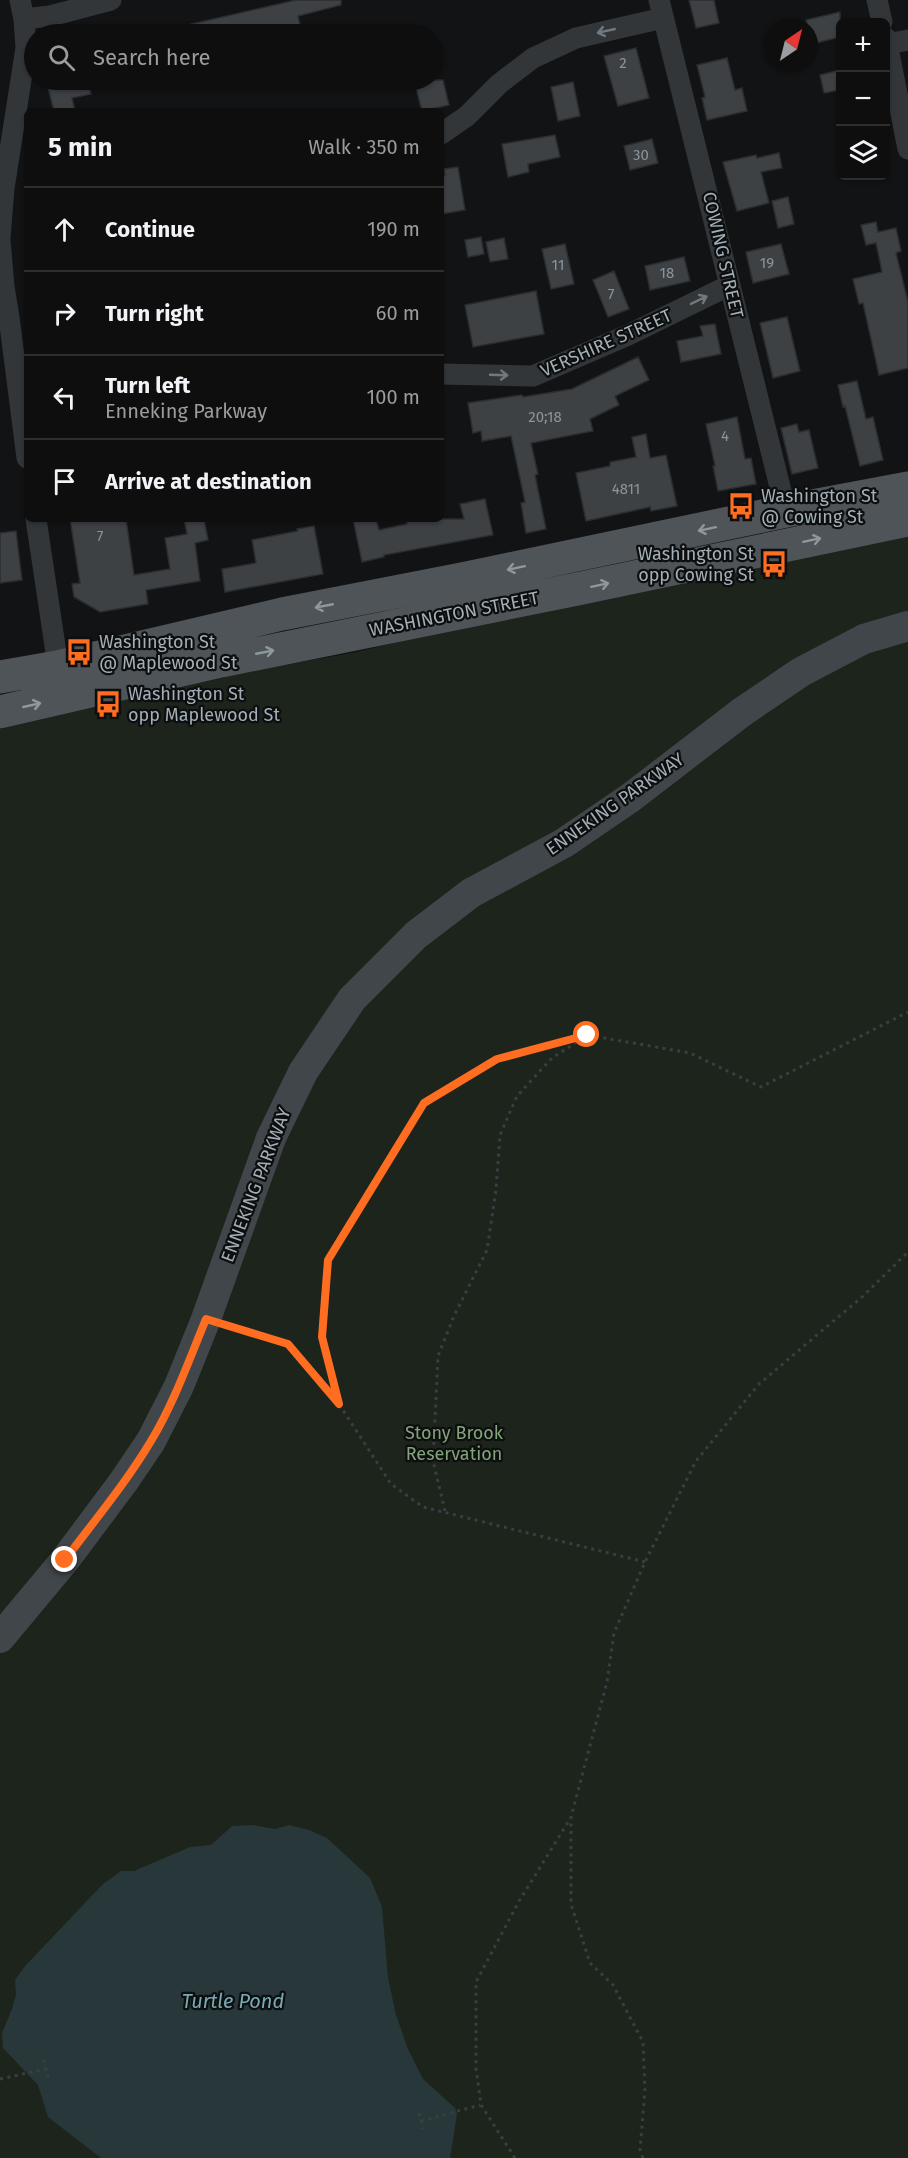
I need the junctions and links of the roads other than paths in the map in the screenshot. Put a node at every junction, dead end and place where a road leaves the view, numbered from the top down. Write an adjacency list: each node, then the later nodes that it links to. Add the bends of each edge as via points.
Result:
1 (111, 0): 3 (street, via 50,16)
2 (877, 0): 5 (street)
3 (22, 9): 6 (street)
4 (661, 9): 11 (street, one-way to 11, via 576,38 533,58); 14 (street, COWING STREET)
5 (881, 18)
6 (24, 28)
7 (908, 40): 8 (street)
8 (890, 41)
9 (24, 61): 13 (street)
10 (890, 61): 12 (street)
11 (444, 132)
12 (908, 149)
13 (0, 239): 16 (street)
14 (729, 285): 15 (street, VERSHIRE STREET, one-way to 14, via 533,376); 18 (street, COWING STREET)
15 (444, 374)
16 (24, 434)
17 (908, 488): 18 (main road, WASHINGTON STREET)
18 (786, 511): 23 (main road, WASHINGTON STREET, one-way to 23, via 282,614)
19 (908, 520): 23 (main road, WASHINGTON STREET, one-way to 19, via 221,661)
20 (36, 522): 23 (street)
21 (908, 626): 25 (main road, ENNEKING PARKWAY, via 864,639 801,672 564,843 471,893 416,935 351,999 303,1072 271,1138 206,1319 151,1441 65,1560)
22 (0, 677): 23 (main road, WASHINGTON STREET)
23 (61, 682): 24 (main road, WASHINGTON STREET, one-way to 23)
24 (0, 712)
25 (0, 1638)

